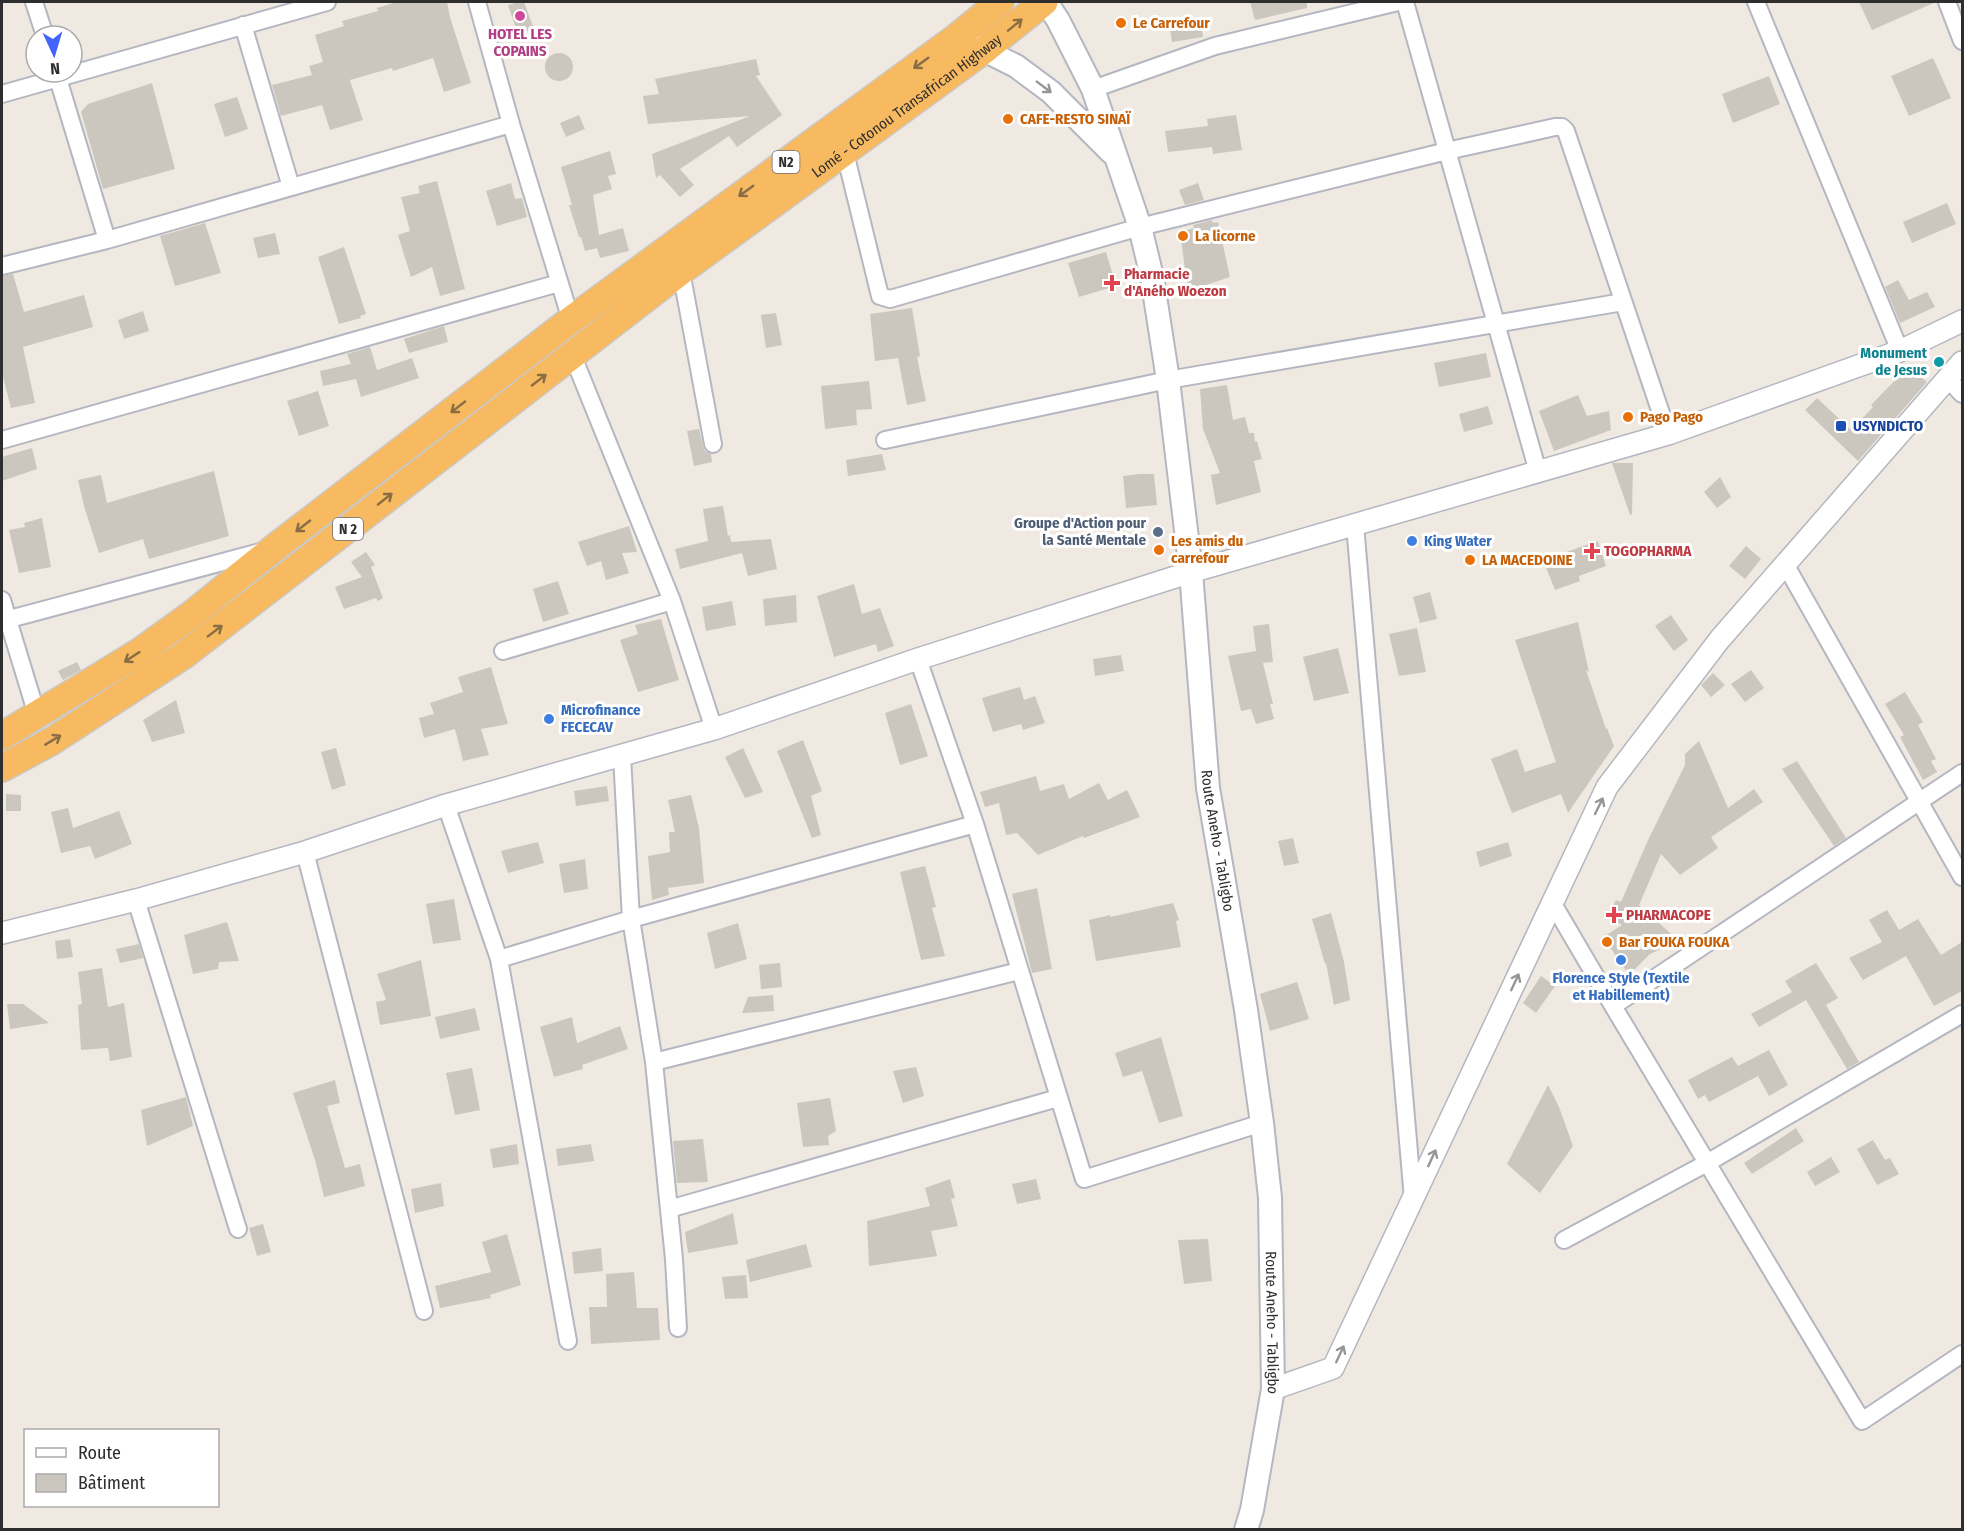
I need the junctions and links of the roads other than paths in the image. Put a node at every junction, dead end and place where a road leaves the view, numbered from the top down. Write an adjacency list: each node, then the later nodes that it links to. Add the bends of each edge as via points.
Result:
1 (34, 2): 10 (street)
2 (327, 2): 11 (street)
3 (477, 2): 20 (street)
4 (1045, 2): 14 (highway, Lomé - Cotonou Transafrican Highway / N2, one-way to 4); 18 (main road, Route Aneho - Tabligbo)
5 (1398, 2): 18 (street, via 1215,46)
6 (1405, 2): 21 (street)
7 (1756, 2): 34 (street)
8 (1950, 3): 13 (street)
9 (994, 4): 12 (highway, N2)
10 (41, 24)
11 (243, 25): 15 (street); 24 (street)
12 (957, 37): 14 (main road); 31 (highway, N2, one-way to 31)
13 (1962, 40)
14 (984, 50): 22 (highway, Lomé - Cotonou Transafrican Highway / N2); 23 (main road, one-way to 23, via 1016,66 1051,92)
15 (84, 68)
16 (31, 84): 19 (street)
17 (60, 84): 26 (street)
18 (1093, 88): 23 (main road, Route Aneho - Tabligbo)
19 (2, 94)
20 (511, 123): 24 (street); 29 (street)
21 (1447, 151): 25 (street); 30 (street, via 1562,127); 33 (street)
22 (845, 153): 25 (street, via 880,296 885,298); 28 (highway, Lomé - Cotonou Transafrican Highway / N2)
23 (1114, 155): 25 (main road, Route Aneho - Tabligbo)
24 (291, 187): 26 (street)
25 (1140, 227): 37 (main road, Route Aneho - Tabligbo)
26 (107, 240): 27 (street)
27 (2, 266)
28 (681, 271): 35 (highway, N 2); 42 (street)
29 (559, 283): 31 (street); 40 (street)
30 (1623, 302): 33 (street); 39 (street)
31 (571, 320): 45 (highway, N 2, one-way to 45)
32 (1962, 321): 34 (street)
33 (1496, 325): 37 (street); 43 (street)
34 (1900, 351): 39 (street)
35 (572, 354): 49 (street); 57 (highway, N 2, one-way to 35, via 52,741 184,655)
36 (1962, 362): 38 (street)
37 (1168, 380): 41 (street); 47 (main road, Route Aneho - Tabligbo)
38 (1955, 386): 46 (street)
39 (1668, 434): 43 (street)
40 (2, 440)
41 (885, 441)
42 (713, 444)
43 (1538, 472): 44 (street)
44 (1355, 525): 47 (street); 76 (street)
45 (273, 549): 50 (street); 53 (highway, N 2, one-way to 53, via 141,651)
46 (1785, 564): 59 (street); 65 (street, one-way to 46, via 1607,787 1720,639)
47 (1191, 572): 52 (street); 74 (main road, Route Aneho - Tabligbo, via 1208,788)
48 (2, 600): 50 (street)
49 (672, 602): 51 (street); 54 (street)
50 (4, 620): 53 (street)
51 (503, 651)
52 (918, 659): 54 (street); 61 (street)
53 (37, 715): 55 (highway, N 2)
54 (714, 729): 56 (street)
55 (2, 736)
56 (622, 756): 60 (street); 66 (street)
57 (2, 768)
58 (1962, 773): 59 (street)
59 (1920, 801): 63 (street); 70 (street)
60 (446, 805): 62 (street); 68 (street)
61 (975, 824): 66 (street); 69 (street)
62 (305, 852): 64 (street); 80 (street)
63 (1962, 877)
64 (136, 900): 67 (street); 78 (street)
65 (1552, 902): 70 (street); 76 (street, one-way to 65)
66 (631, 919): 68 (street); 72 (street)
67 (2, 933)
68 (499, 959): 82 (street)
69 (1019, 971): 72 (street); 73 (street)
70 (1612, 1006): 75 (street)
71 (1962, 1014): 75 (street)
72 (654, 1062): 77 (street)
73 (1058, 1098): 74 (street, via 1084,1179); 77 (street)
74 (1262, 1123): 84 (main road, Route Aneho - Tabligbo, via 1270,1198)
75 (1707, 1163): 79 (street); 83 (street, via 1862,1421)
76 (1413, 1199): 84 (street, one-way to 76, via 1333,1368)
77 (669, 1209): 81 (street)
78 (238, 1229)
79 (1564, 1240)
80 (424, 1311)
81 (678, 1328)
82 (568, 1341)
83 (1962, 1354)
84 (1273, 1389): 85 (main road, Route Aneho - Tabligbo)
85 (1246, 1530)

